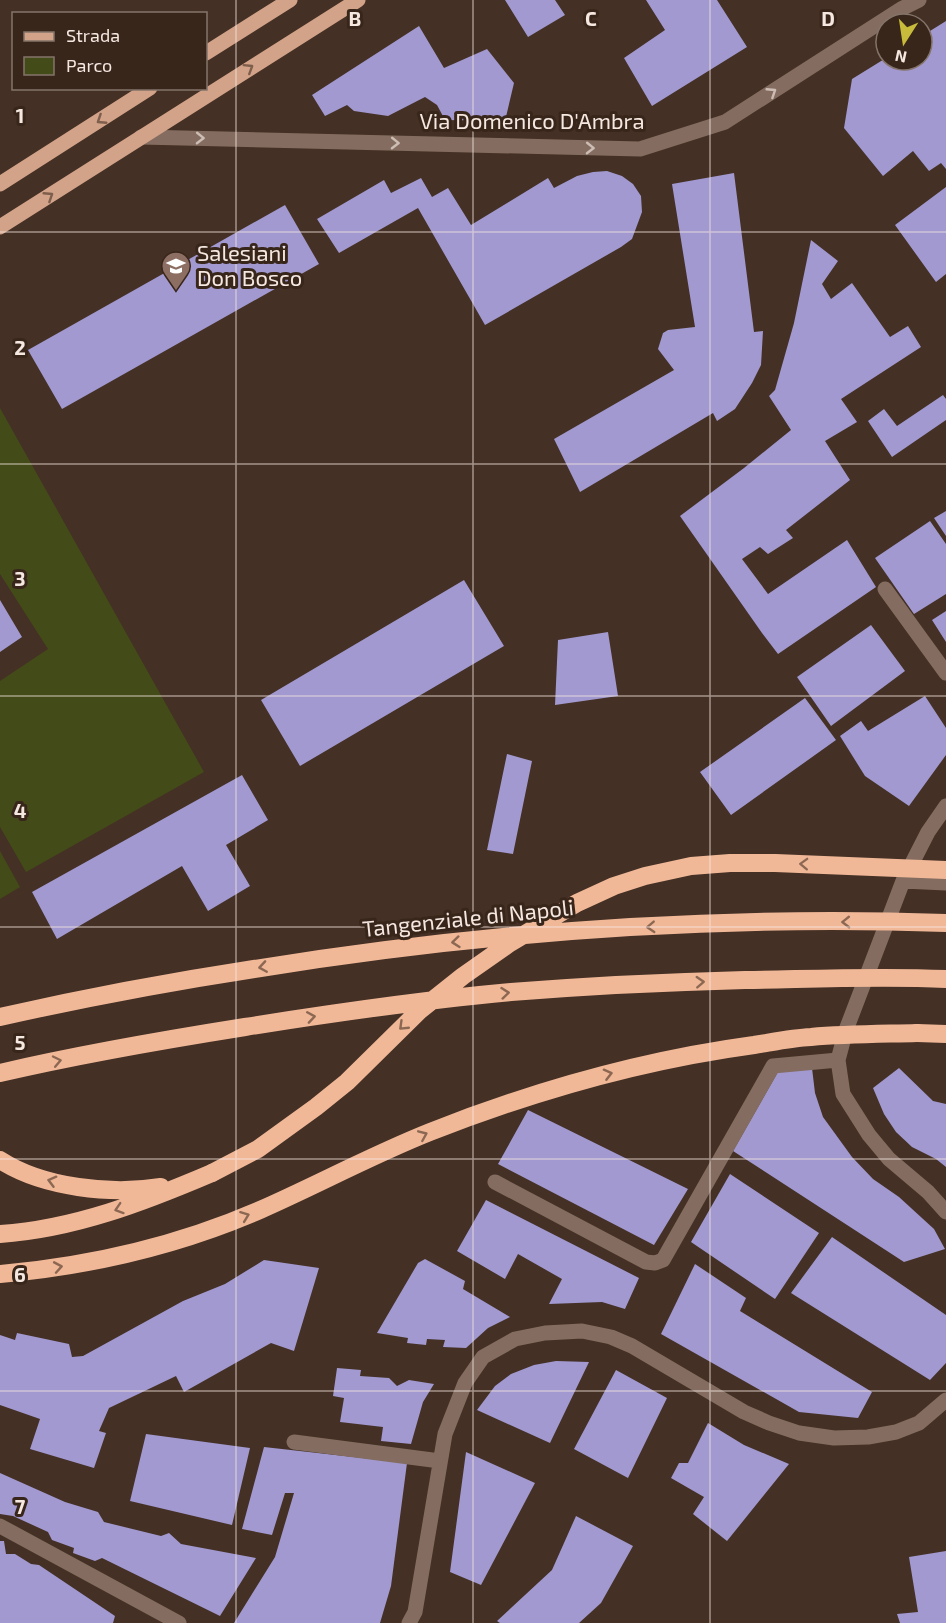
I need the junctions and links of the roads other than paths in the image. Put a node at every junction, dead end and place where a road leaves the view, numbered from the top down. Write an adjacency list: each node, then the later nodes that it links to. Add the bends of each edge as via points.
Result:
1 (290, 0): 4 (main road)
2 (358, 0): 6 (main road, one-way to 2)
3 (919, 0): 6 (street, Via Domenico D'Ambra, one-way to 3, via 640,149 725,122)
4 (207, 52)
5 (147, 90): 7 (main road, one-way to 7)
6 (141, 136): 8 (main road, one-way to 6)
7 (0, 184)
8 (0, 227)
9 (885, 589): 10 (street)
10 (946, 673)
11 (946, 806): 13 (street)
12 (946, 870): 22 (highway, one-way to 22, bridge, via 730,862 692,866 614,886 577,903 463,976 419,1011 316,1107 258,1149)
13 (903, 881): 14 (street); 19 (street)
14 (946, 883)
15 (946, 923): 17 (highway, Tangenziale di Napoli, one-way to 17, bridge, via 732,923 470,940 155,985)
16 (946, 979): 20 (highway, one-way to 16, bridge, via 110,1050 408,1003 600,986 710,981)
17 (0, 1017)
18 (946, 1034): 26 (highway, one-way to 18, bridge, via 111,1258 185,1238 260,1210 428,1132 574,1083 652,1063 810,1037)
19 (838, 1060): 23 (street, via 773,1066 663,1260 656,1263 646,1262); 24 (street, via 843,1094 869,1135)
20 (0, 1073)
21 (0, 1160): 22 (highway, one-way to 21, via 159,1188 92,1189 30,1174)
22 (212, 1173): 25 (highway, one-way to 25, via 104,1214)
23 (495, 1182)
24 (946, 1212)
25 (0, 1234)
26 (0, 1274)
27 (946, 1400): 29 (street, via 919,1423 896,1432 845,1438 799,1433 744,1412 610,1337 582,1331 545,1333 515,1338 483,1356 465,1383 445,1434)
28 (294, 1442): 29 (street)
29 (440, 1461): 32 (street)
30 (0, 1526): 31 (street)
31 (179, 1623)
32 (410, 1623)

